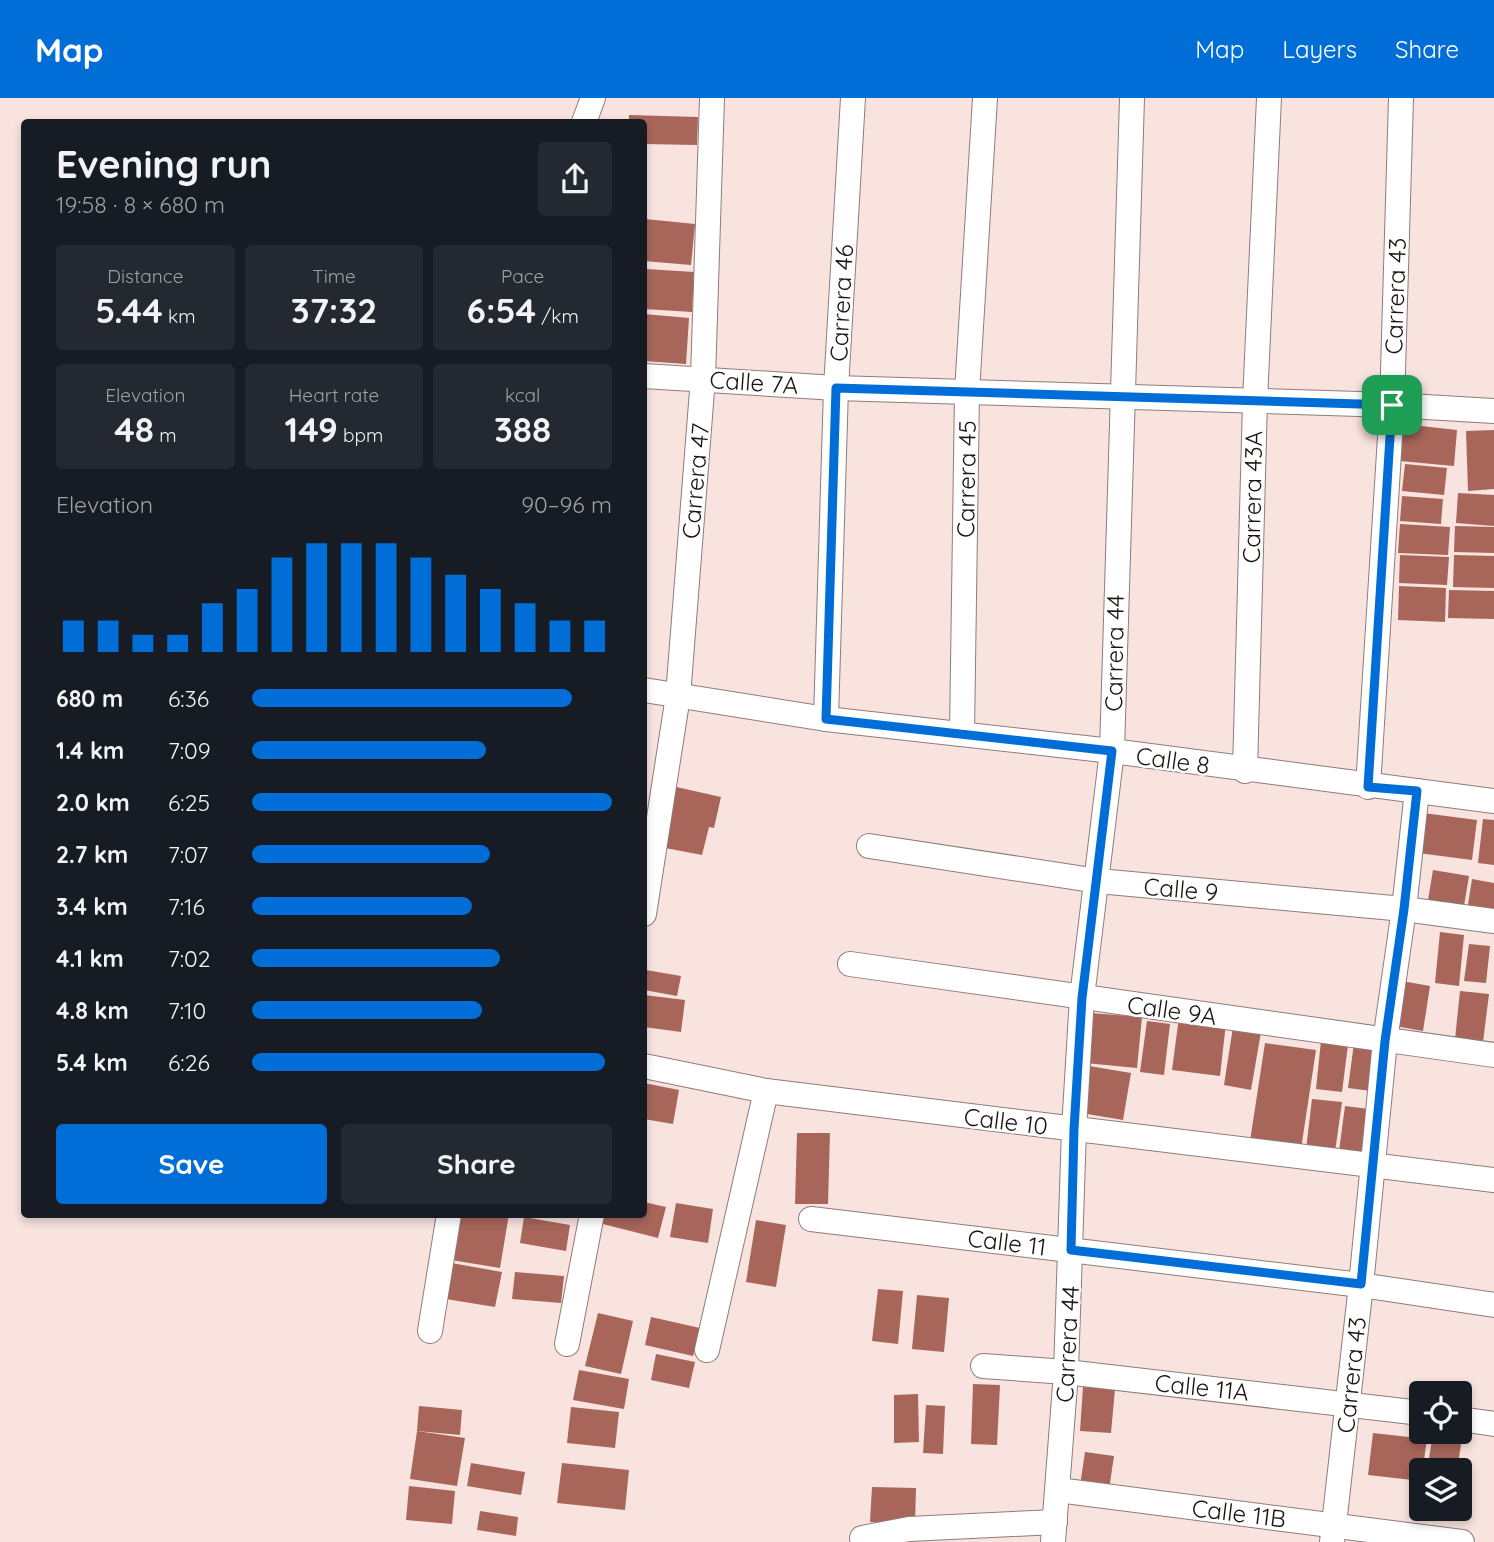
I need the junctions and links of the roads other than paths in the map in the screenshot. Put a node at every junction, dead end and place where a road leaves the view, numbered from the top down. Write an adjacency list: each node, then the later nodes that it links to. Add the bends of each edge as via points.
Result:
1 (594, 98): 8 (street); 9 (street)
2 (712, 98): 11 (street, Carrera 47)
3 (853, 98): 12 (street, Carrera 46)
4 (985, 98): 13 (street, Carrera 45)
5 (1132, 98): 14 (street, Carrera 44)
6 (1269, 98): 15 (street, Carrera 43A)
7 (1401, 98): 16 (street, Carrera 43)
8 (585, 119)
9 (591, 119)
10 (647, 376): 11 (street, Calle 7A)
11 (703, 378): 12 (street, Calle 7A); 19 (street, Carrera 47)
12 (836, 388): 13 (street, Calle 7A); 20 (street, Carrera 46)
13 (967, 392): 14 (street, Calle 7A); 21 (street, Carrera 45)
14 (1121, 396): 15 (street, Calle 7A); 22 (street, Carrera 44)
15 (1255, 401): 16 (street, Calle 7A); 23 (street, Carrera 43A)
16 (1392, 405): 17 (street, Calle 7A); 24 (street, Carrera 43)
17 (1494, 411)
18 (647, 691): 19 (street, Calle 8)
19 (678, 696): 20 (street, Calle 8); 29 (street, Carrera 47)
20 (826, 719): 21 (street, Calle 8)
21 (962, 734): 22 (street, Calle 8)
22 (1112, 751): 23 (street, Calle 8); 28 (street, Carrera 44)
23 (1245, 771): 24 (street, Calle 8)
24 (1368, 787): 25 (street, Calle 8)
25 (1417, 791): 26 (street, Calle 8); 30 (street, Carrera 43)
26 (1494, 801)
27 (869, 846): 28 (street, Calle 9)
28 (1098, 881): 30 (street, Calle 9); 33 (street, Carrera 44)
29 (647, 895)
30 (1404, 909): 31 (street, Calle 9); 34 (street, Carrera 43)
31 (1494, 922)
32 (850, 964): 33 (street, Calle 9A)
33 (1082, 998): 34 (street, Calle 9A); 38 (street, Carrera 44)
34 (1385, 1041): 35 (street, Calle 9A); 39 (street, Carrera 43)
35 (1494, 1055)
36 (647, 1067): 37 (street, Calle 10)
37 (766, 1091): 38 (street, Calle 10); 49 (street)
38 (1074, 1129): 39 (street, Calle 10); 44 (street, Carrera 44)
39 (1373, 1166): 40 (street, Calle 10); 45 (street, Carrera 43)
40 (1494, 1180)
41 (448, 1218): 47 (street)
42 (591, 1218): 48 (street)
43 (811, 1219): 44 (street, Calle 11)
44 (1071, 1250): 45 (street, Calle 11); 51 (street, Carrera 44)
45 (1361, 1284): 46 (street, Calle 11); 52 (street, Carrera 43)
46 (1494, 1305)
47 (430, 1331)
48 (567, 1344)
49 (707, 1350)
50 (983, 1366): 51 (street, Calle 11A)
51 (1066, 1372): 52 (street, Calle 11A); 56 (street, Carrera 44)
52 (1348, 1403): 53 (street, Calle 11A); 58 (street, Carrera 43)
53 (1409, 1411)
54 (1472, 1421): 55 (street)
55 (1494, 1424)
56 (1058, 1490): 57 (street, Carrera 44); 58 (street, Calle 11B)
57 (1054, 1532): 59 (street, via 909,1529)
58 (1332, 1534): 60 (street, Calle 11B)
59 (862, 1538)
60 (1462, 1542)

